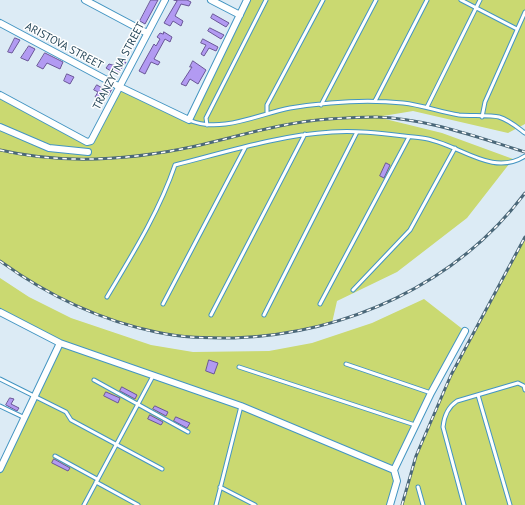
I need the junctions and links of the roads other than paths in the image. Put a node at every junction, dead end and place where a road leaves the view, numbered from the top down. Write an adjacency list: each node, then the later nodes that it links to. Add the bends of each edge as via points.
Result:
1 (85, 0): 16 (street)
2 (165, 0): 16 (street, TRANZYTNA STREET)
3 (211, 0): 13 (street)
4 (247, 0): 13 (street)
5 (266, 0): 25 (lane, via 206,118)
6 (323, 0): 22 (lane, via 268,105)
7 (376, 0): 20 (lane)
8 (427, 0): 19 (lane)
9 (461, 0): 11 (lane)
10 (480, 0): 11 (lane)
11 (476, 8): 15 (lane); 21 (lane)
12 (525, 12): 15 (lane)
13 (240, 15): 24 (street)
14 (0, 23): 17 (street, ARISTOVA STREET)
15 (517, 29): 23 (lane, via 485,102)
16 (147, 33): 17 (street, TRANZYTNA STREET)
17 (118, 86): 18 (street, TRANZYTNA STREET, via 91,141 87,142); 24 (street, ARISTOVA STREET)
18 (0, 95)
19 (375, 101): 20 (lane); 21 (lane)
20 (321, 105): 22 (lane, via 290,108)
21 (427, 107): 23 (lane)
22 (267, 114): 25 (lane)
23 (482, 117): 28 (lane, via 498,117)
24 (189, 120): 25 (lane)
25 (206, 125)
26 (0, 127): 33 (street, via 49,148)
27 (357, 132): 29 (lane); 30 (lane, via 391,133); 41 (lane)
28 (525, 133)
29 (304, 134): 31 (lane); 40 (lane)
30 (409, 137): 32 (lane, via 441,142); 38 (lane)
31 (245, 147): 36 (lane, via 175,165 170,182); 37 (lane)
32 (455, 148): 34 (lane, via 498,164 511,163); 35 (lane, via 410,230)
33 (88, 152)
34 (525, 156)
35 (353, 290)
36 (107, 297)
37 (163, 304)
38 (320, 304)
39 (0, 312): 43 (street)
40 (211, 315)
41 (264, 315)
42 (465, 331): 50 (street)
43 (60, 343): 46 (street); 52 (street)
44 (346, 364): 50 (lane)
45 (239, 367): 57 (lane)
46 (154, 376): 53 (lane); 55 (street)
47 (0, 378): 52 (lane)
48 (94, 380): 53 (lane)
49 (525, 390): 51 (lane, via 518,383)
50 (431, 393): 57 (street)
51 (478, 395): 74 (lane, via 452,405 443,426); 75 (lane)
52 (35, 396): 56 (street); 59 (lane, via 66,412 71,420)
53 (138, 404): 58 (lane); 59 (lane)
54 (0, 406): 56 (lane)
55 (241, 406): 64 (street); 66 (lane)
56 (24, 418): 61 (street)
57 (415, 425): 64 (street)
58 (188, 432)
59 (115, 445): 63 (lane); 65 (lane)
60 (55, 456): 65 (lane)
61 (2, 460): 62 (street)
62 (0, 469)
63 (162, 469)
64 (394, 470): 72 (street, via 397,480)
65 (96, 480): 68 (lane); 69 (lane)
66 (220, 487): 70 (lane); 71 (lane)
67 (418, 487): 73 (lane)
68 (84, 505)
69 (138, 505)
70 (216, 505)
71 (255, 505)
72 (390, 505)
73 (423, 505)
74 (464, 505)
75 (510, 505)

